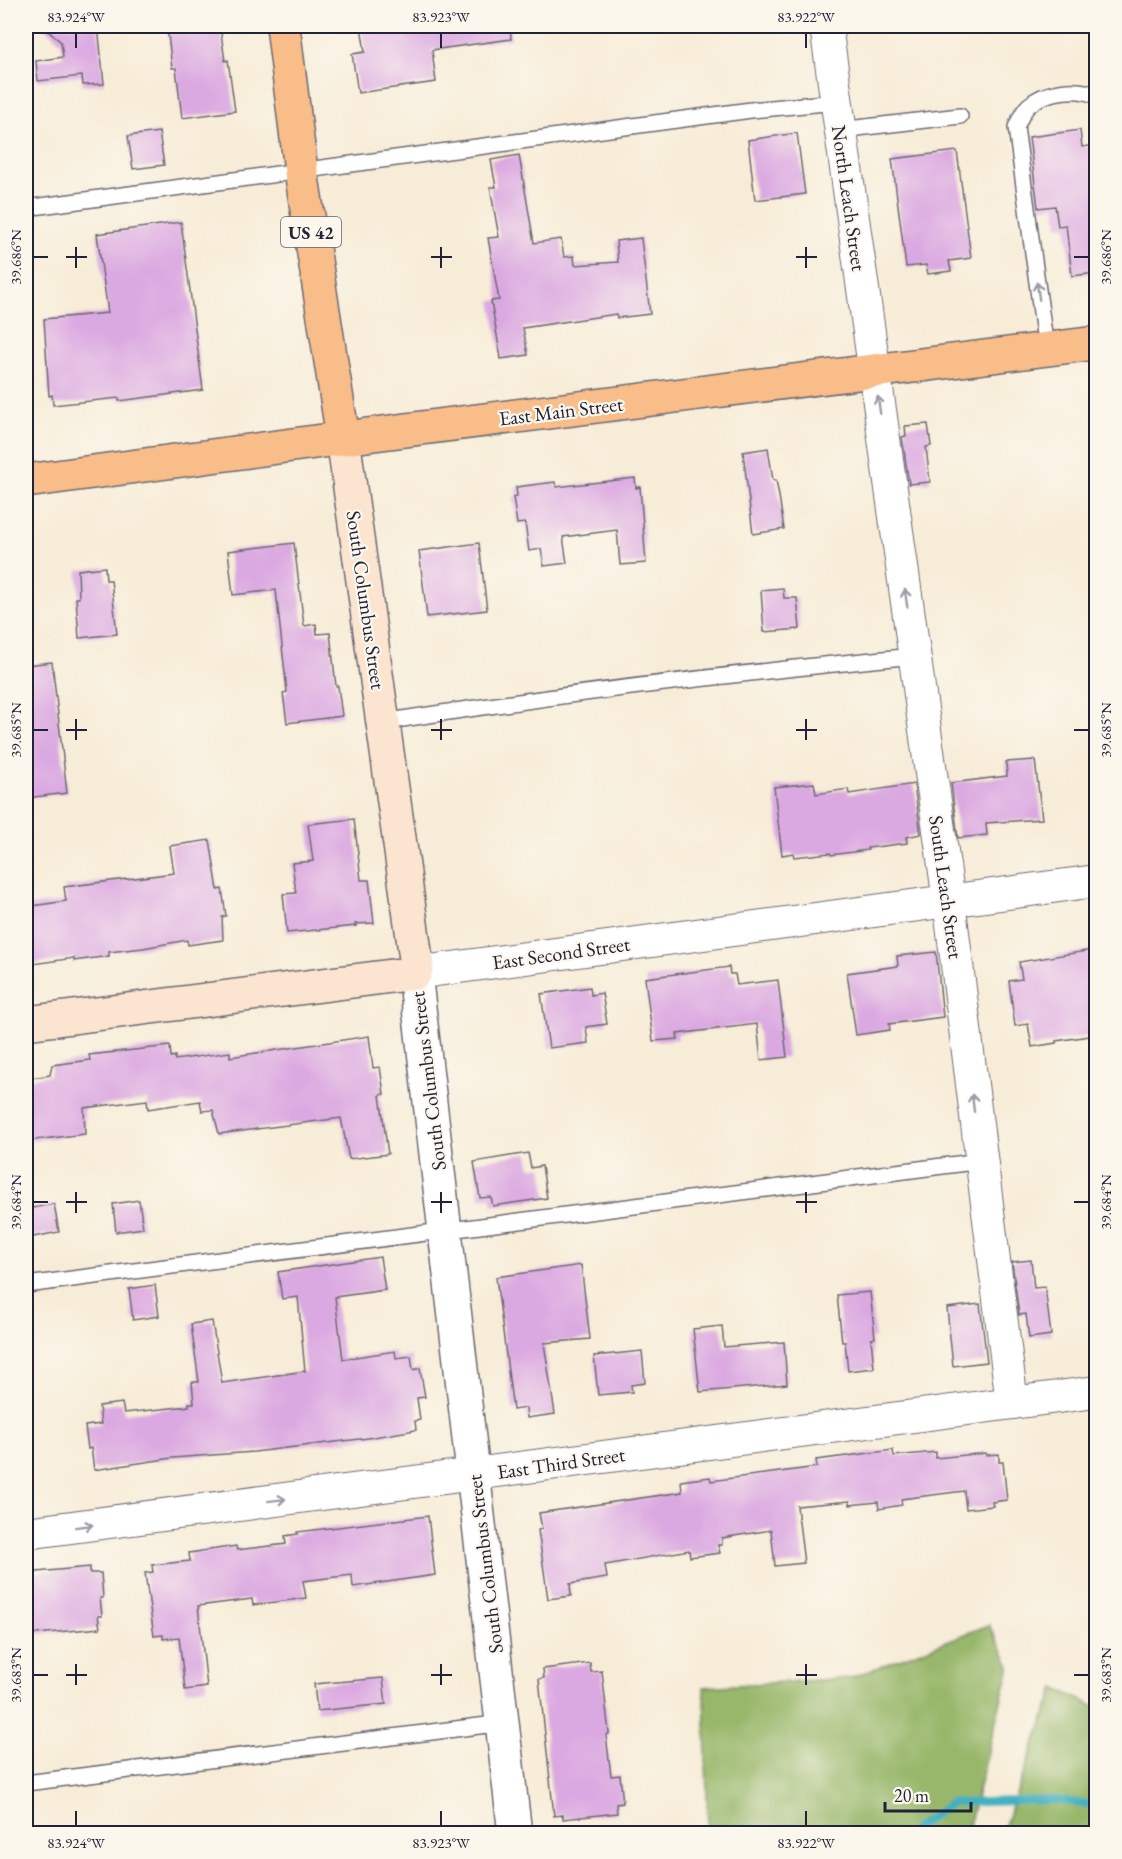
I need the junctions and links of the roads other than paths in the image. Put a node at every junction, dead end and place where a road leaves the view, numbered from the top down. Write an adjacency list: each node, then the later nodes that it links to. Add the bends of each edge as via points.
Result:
1 (283, 26): 6 (main road, US 42)
2 (826, 26): 4 (street, North Leach Street)
3 (1096, 96): 9 (lane, one-way to 3, via 1016,127 1027,107 1047,94 1086,91)
4 (838, 116): 5 (lane); 6 (lane, via 751,110); 10 (street, North Leach Street)
5 (960, 116)
6 (301, 171): 7 (lane); 11 (main road, US 42)
7 (26, 208)
8 (1096, 343): 9 (main road, East Main Street)
9 (1046, 349): 10 (main road, East Main Street)
10 (874, 371): 11 (main road, East Main Street); 13 (street, South Leach Street, one-way to 10)
11 (342, 438): 12 (main road, East Main Street); 14 (main road, South Columbus Street)
12 (26, 481)
13 (914, 656): 14 (lane, via 498,704); 16 (street, South Leach Street)
14 (383, 722): 17 (main road, South Columbus Street)
15 (1096, 881): 16 (street, East Second Street)
16 (949, 901): 17 (street, East Second Street); 19 (street, South Leach Street, one-way to 16)
17 (415, 973): 18 (main road, East Second Street); 20 (street, South Columbus Street)
18 (26, 1023)
19 (981, 1161): 20 (lane); 23 (street, South Leach Street)
20 (446, 1230): 21 (lane); 24 (street, South Columbus Street)
21 (26, 1285)
22 (1096, 1392): 23 (street, East Third Street)
23 (1012, 1403): 24 (street, East Third Street)
24 (474, 1475): 25 (street, East Third Street, one-way to 24); 26 (street, South Columbus Street)
25 (26, 1533)
26 (503, 1723): 27 (lane); 28 (street, South Columbus Street)
27 (26, 1783)
28 (515, 1833)

